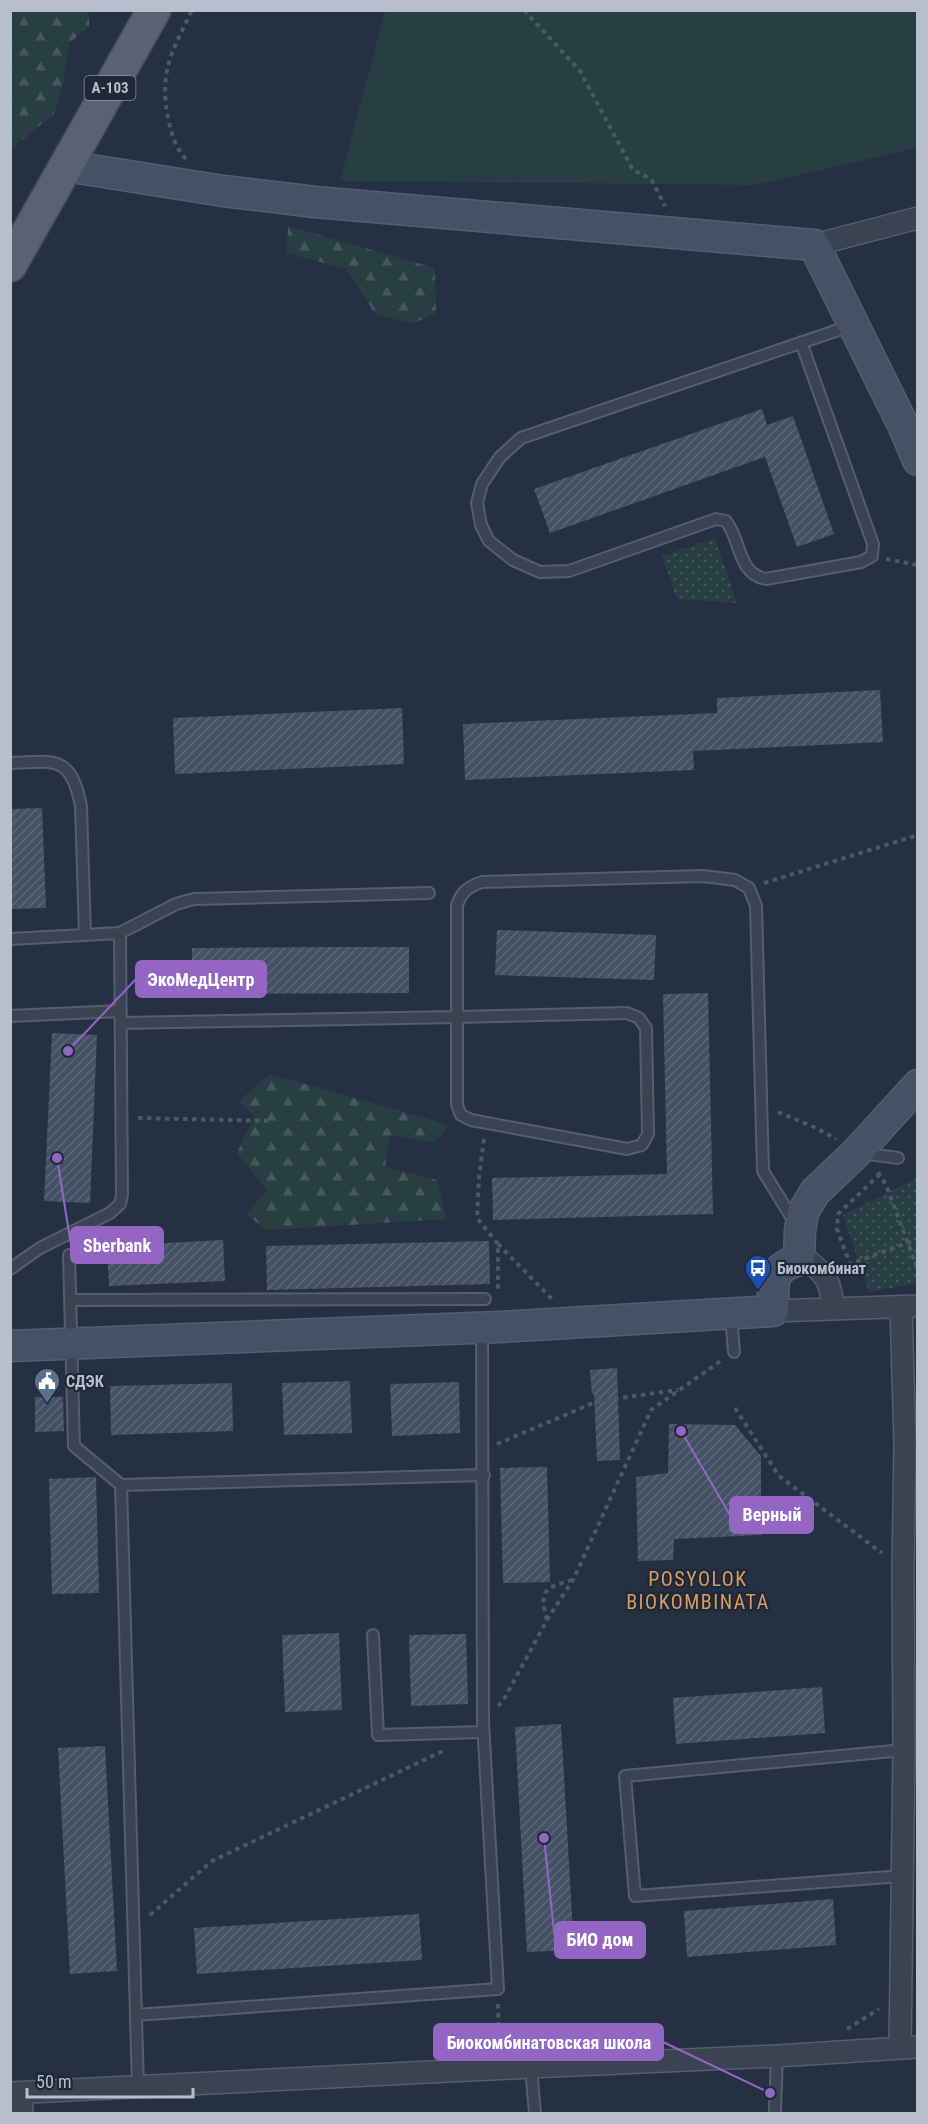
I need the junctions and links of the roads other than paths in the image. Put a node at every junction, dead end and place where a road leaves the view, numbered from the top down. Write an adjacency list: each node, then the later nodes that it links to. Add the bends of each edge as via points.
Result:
1 (154, 10): 2 (main road, А-103)
2 (66, 166): 4 (street, via 315,202); 5 (main road, А-103)
3 (918, 218): 4 (street)
4 (814, 245): 6 (street)
5 (10, 265)
6 (853, 324): 7 (lane); 8 (street)
7 (801, 342): 7 (lane, via 521,438 500,457 482,484 477,503 489,541 513,560 540,572 569,571 716,519 726,521 732,528 746,567 754,576 766,579 861,562 872,556 873,544)
8 (918, 460)
9 (10, 763): 12 (lane, via 61,764 77,788 81,806)
10 (429, 893): 11 (lane, via 194,899)
11 (120, 933): 12 (lane); 14 (lane)
12 (85, 935): 13 (lane)
13 (10, 939)
14 (121, 1011): 15 (lane); 17 (lane)
15 (10, 1016)
16 (457, 1017): 16 (lane, via 457,1105 461,1115 487,1124 627,1149 642,1145 648,1134 646,1028 639,1018 627,1013); 17 (lane); 21 (lane, via 457,905 468,888 482,882 703,876 735,880 749,888 756,906 763,1171)
17 (121, 1023): 24 (lane, via 120,1204)
18 (918, 1085): 19 (street)
19 (855, 1153): 20 (lane); 21 (street, via 815,1192 803,1212)
20 (898, 1158)
21 (800, 1230): 23 (street)
22 (69, 1255): 25 (lane)
23 (799, 1260): 27 (street, via 807,1260 827,1278); 28 (street, via 782,1265 774,1278)
24 (10, 1269)
25 (69, 1300): 30 (lane); 31 (lane)
26 (909, 1306): 27 (street); 34 (street)
27 (833, 1308): 28 (street)
28 (773, 1311): 29 (street)
29 (731, 1314): 30 (street, via 574,1322); 33 (lane)
30 (489, 1318): 31 (street); 35 (lane)
31 (70, 1345): 32 (street); 36 (lane, via 74,1446)
32 (10, 1346)
33 (734, 1352)
34 (912, 1444): 39 (street, via 903,1568)
35 (484, 1475): 36 (lane); 38 (lane)
36 (121, 1485): 41 (lane)
37 (373, 1635): 38 (lane, via 378,1735)
38 (483, 1727): 41 (lane, via 498,1989)
39 (904, 1750): 40 (street); 40 (lane, via 625,1776 635,1896)
40 (902, 1876): 42 (street)
41 (136, 2015): 45 (lane)
42 (909, 2048): 43 (street)
43 (777, 2056): 44 (street); 47 (lane)
44 (531, 2067): 45 (street); 48 (lane)
45 (138, 2087): 46 (street)
46 (18, 2100)
47 (776, 2110)
48 (535, 2114)

